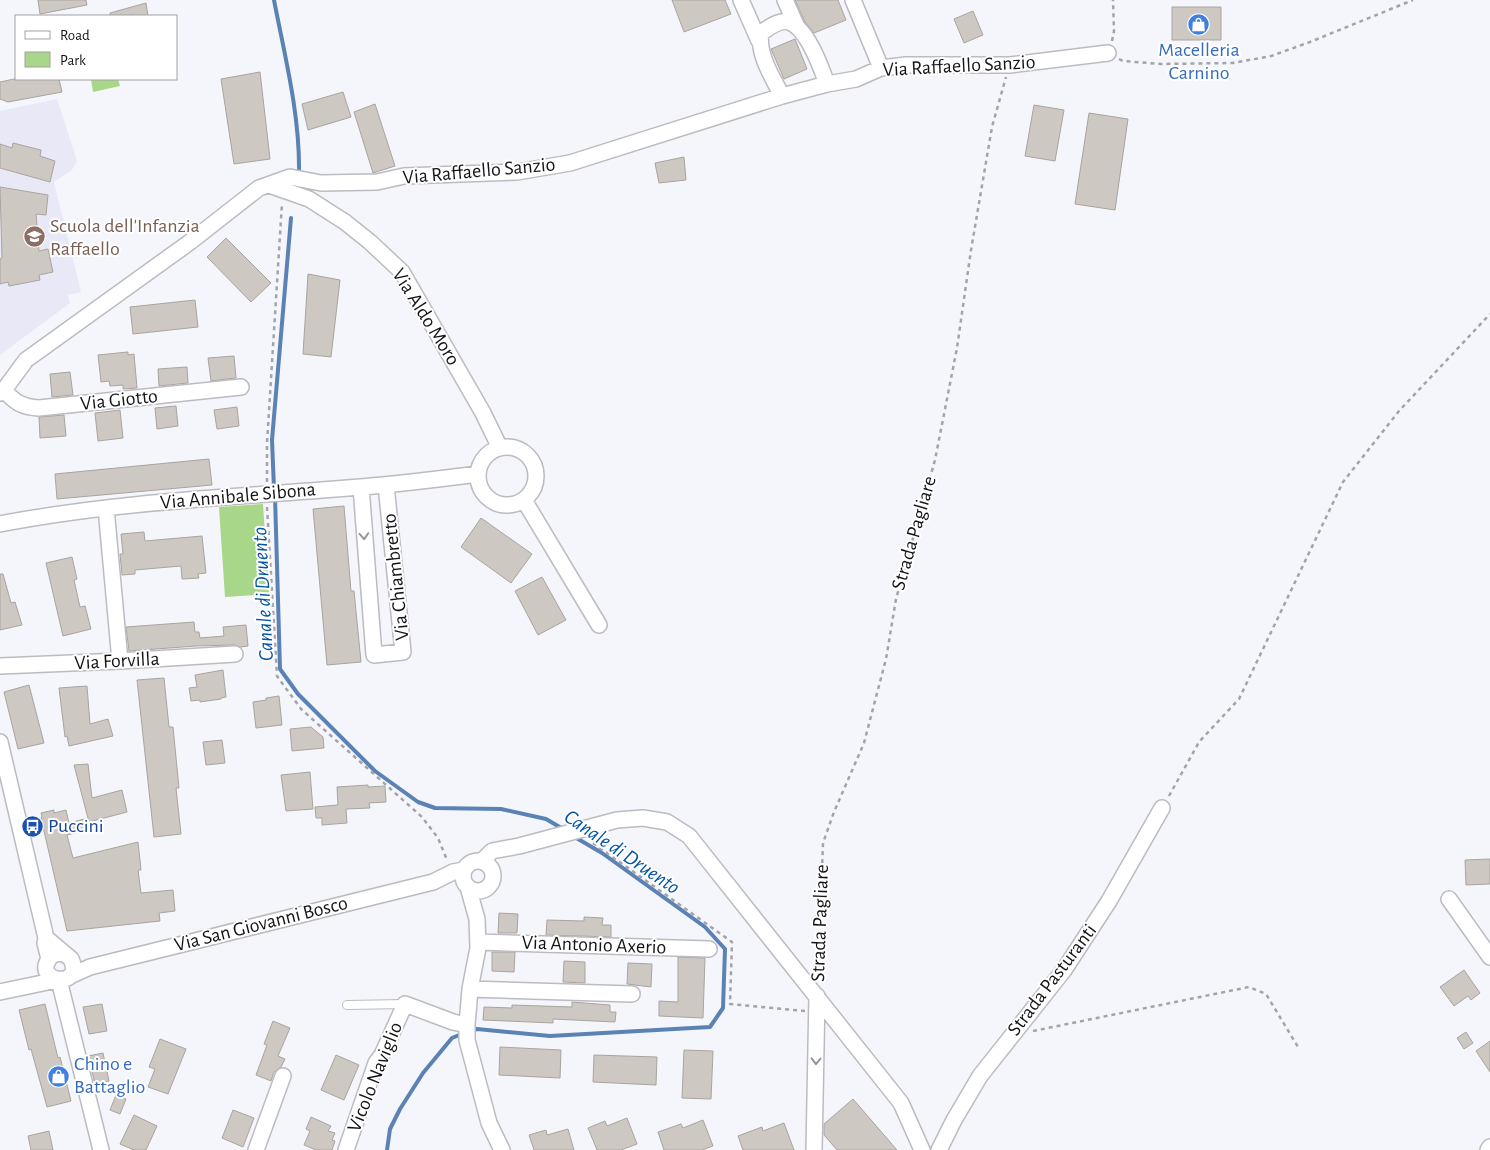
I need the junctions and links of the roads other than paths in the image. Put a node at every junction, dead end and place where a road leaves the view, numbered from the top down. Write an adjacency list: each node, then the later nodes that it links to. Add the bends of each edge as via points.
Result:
1 (741, 0): 5 (street)
2 (786, 0): 4 (street)
3 (853, 0): 7 (street)
4 (797, 27): 5 (street, via 788,21 781,22 761,33); 8 (street, via 816,55)
5 (759, 41): 9 (street)
6 (1108, 53): 7 (street, Via Raffaello Sanzio, via 1010,65)
7 (881, 68): 8 (street, Via Raffaello Sanzio, via 856,79)
8 (827, 84): 9 (street, Via Raffaello Sanzio)
9 (782, 96): 10 (street, Via Raffaello Sanzio, via 570,163 526,171 404,176 377,182 321,183 290,177)
10 (276, 187): 12 (street, Via Raffaello Sanzio, via 259,188 26,360); 13 (street, Via Aldo Moro, via 309,199 345,222 402,272)
11 (241, 387): 12 (street, Via Giotto, via 39,408 23,407)
12 (2, 391)
13 (500, 448): 14 (street, via 484,458); 17 (street, via 522,452 530,459 535,481 532,492)
14 (478, 474): 15 (street, Via Annibale Sibona); 17 (street, via 481,490 493,502 508,505)
15 (386, 485): 16 (street, Via Annibale Sibona); 16 (street, Via Chiambretto, one-way to 15, via 374,655 403,652)
16 (361, 487): 18 (street, Via Annibale Sibona)
17 (524, 500): 20 (street)
18 (106, 508): 19 (street, Via Annibale Sibona); 22 (street)
19 (0, 524)
20 (599, 625)
21 (234, 654): 22 (street, Via Forvilla)
22 (120, 661): 23 (street, Via Forvilla)
23 (0, 666)
24 (0, 742): 32 (street)
25 (1162, 808): 53 (street, Strada Pasturanti, via 1109,901 1064,970 980,1076)
26 (519, 846): 27 (street, via 492,851); 29 (street, via 502,860); 42 (street, via 618,820 642,818 667,822 689,836)
27 (482, 860): 28 (street, via 470,863); 29 (street, via 489,865)
28 (463, 878): 29 (street, via 477,891 487,889); 31 (street); 37 (street, Via San Giovanni Bosco, via 433,882)
29 (492, 879): 31 (street)
30 (1449, 899): 36 (street)
31 (477, 919): 33 (street)
32 (46, 938): 35 (street); 38 (street)
33 (478, 942): 34 (street, Via Antonio Axerio); 39 (street)
34 (709, 949)
35 (67, 956): 37 (street); 38 (street, via 73,967); 38 (street, via 55,954)
36 (1490, 957)
37 (90, 967): 38 (street, Via San Giovanni Bosco)
38 (56, 973): 40 (street, via 37,983); 47 (street)
39 (470, 989): 41 (street); 45 (street)
40 (0, 992)
41 (632, 994)
42 (817, 996): 51 (street, one-way to 51); 52 (street, via 901,1103)
43 (405, 1004): 44 (lane); 45 (street, via 453,1022); 49 (street, Vicolo Naviglio, via 376,1063)
44 (347, 1005)
45 (467, 1031): 50 (street, via 489,1123)
46 (283, 1076): 48 (street)
47 (101, 1150)
48 (256, 1150)
49 (346, 1150)
50 (502, 1150)
51 (814, 1150)
52 (922, 1150)
53 (939, 1150)

